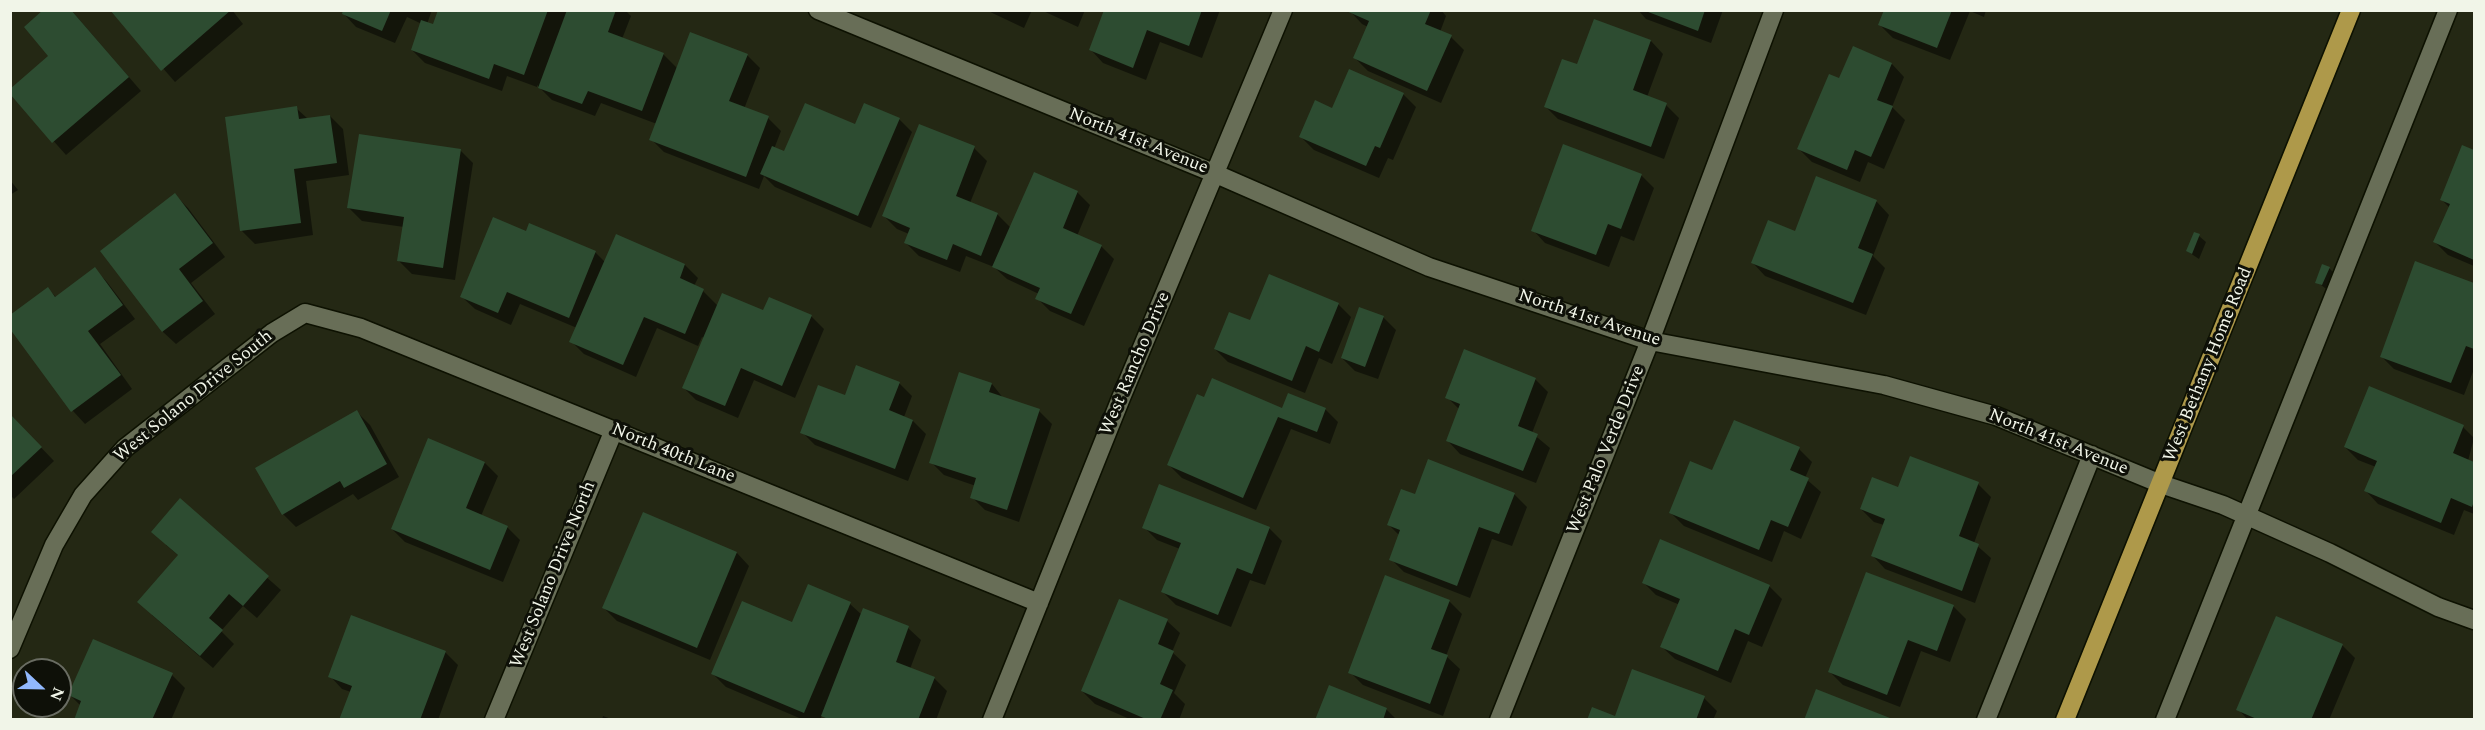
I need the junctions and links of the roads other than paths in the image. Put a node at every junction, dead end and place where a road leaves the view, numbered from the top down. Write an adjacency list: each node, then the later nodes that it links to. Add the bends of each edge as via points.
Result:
1 (818, 10): 6 (street, North 41st Avenue)
2 (1283, 10): 6 (street, West Rancho Drive)
3 (1774, 10): 8 (street, West Palo Verde Drive)
4 (2351, 10): 11 (main road, West Bethany Home Road)
5 (2448, 10): 12 (street)
6 (1216, 174): 8 (street, North 41st Avenue, via 1430,267); 13 (street, West Rancho Drive)
7 (305, 313): 9 (street, North 40th Lane, via 361,327); 15 (street, West Solano Drive South, via 272,333 125,447 82,495 54,545)
8 (1650, 341): 10 (street, North 41st Avenue, via 1884,385 1996,417); 18 (street, West Palo Verde Drive)
9 (614, 430): 13 (street, North 40th Lane); 16 (street, West Solano Drive North)
10 (2092, 455): 11 (street, North 41st Avenue); 19 (street)
11 (2161, 484): 12 (street, North 41st Avenue); 20 (main road, West Bethany Home Road)
12 (2246, 515): 14 (street, North 41st Avenue, via 2438,607); 21 (street)
13 (1039, 603): 17 (street, West Rancho Drive)
14 (2475, 620)
15 (10, 649)
16 (494, 720)
17 (992, 720)
18 (1499, 720)
19 (1986, 720)
20 (2065, 720)
21 (2165, 720)

